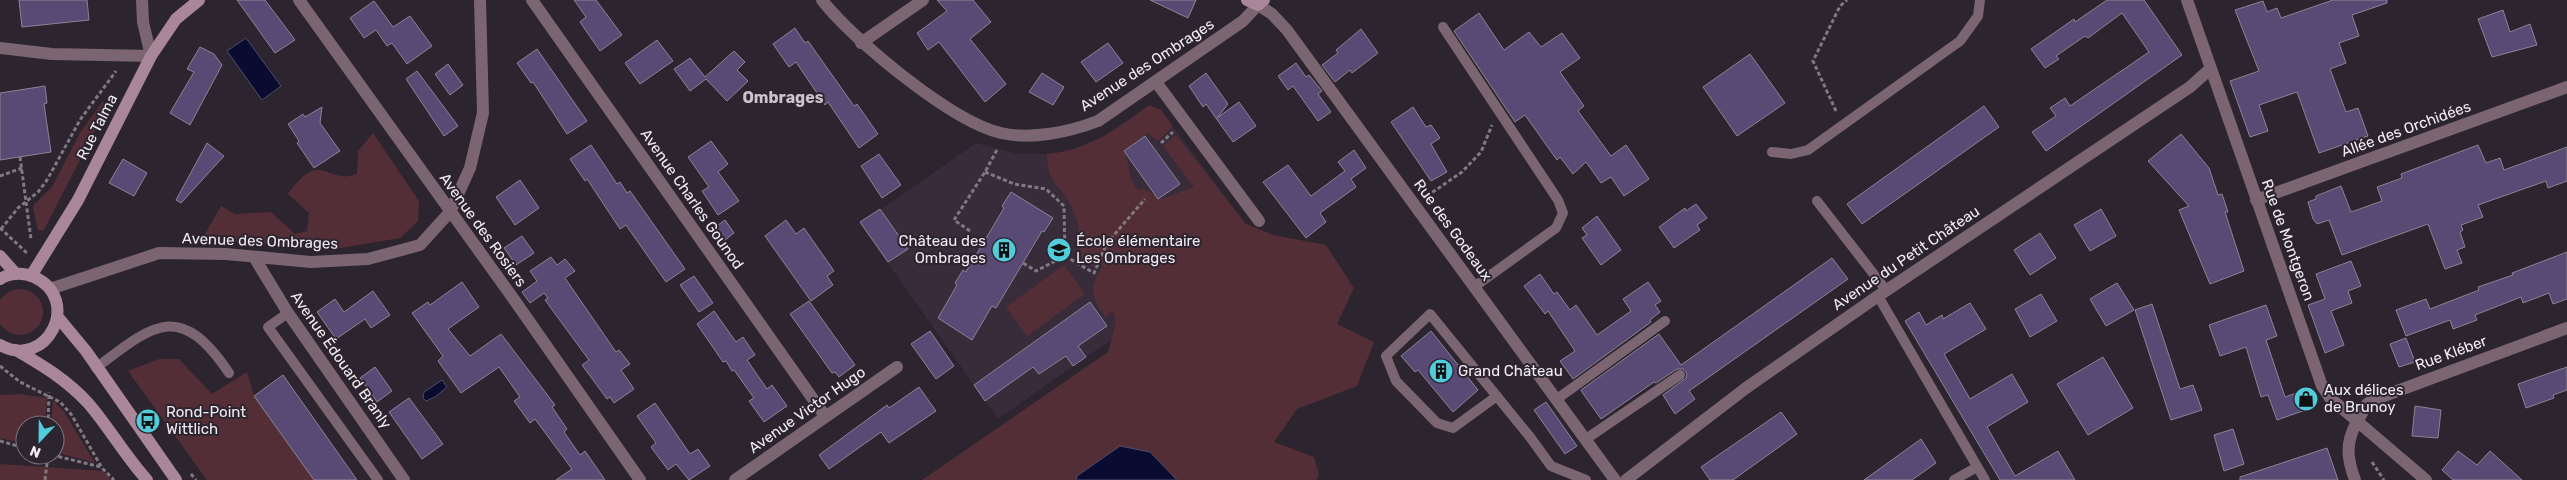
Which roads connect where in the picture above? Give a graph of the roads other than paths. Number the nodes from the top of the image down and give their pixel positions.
1 (142, 0) edge
2 (199, 0) edge
3 (299, 0) edge
4 (480, 0) edge
5 (532, 0) edge
6 (822, 0) edge
7 (923, 0) edge
8 (1980, 0) edge
9 (2187, 0) edge
10 (1256, 2) edge
11 (1443, 27) dead end
12 (861, 42) junction
13 (0, 48) edge
14 (151, 56) junction
15 (2210, 69) junction
16 (1156, 82) junction
17 (2567, 88) edge
18 (1772, 152) dead end
19 (2256, 200) junction
20 (1817, 201) dead end
21 (450, 212) junction
22 (1259, 221) dead end
23 (0, 256) edge
24 (254, 257) junction
25 (16, 274) junction
26 (31, 276) junction
27 (0, 279) edge
28 (1474, 287) junction
29 (50, 289) junction
30 (1882, 293) junction
31 (288, 313) junction
32 (58, 316) junction
33 (1664, 321) dead end
34 (2567, 328) edge
35 (0, 345) edge
36 (16, 350) junction
37 (897, 366) dead end
38 (96, 368) junction
39 (229, 373) dead end
40 (1680, 375) dead end
41 (1497, 396) junction
42 (1557, 399) junction
43 (825, 416) junction
44 (2357, 422) junction
45 (1586, 439) junction
46 (1977, 467) junction
47 (147, 480) edge
48 (176, 480) edge
49 (378, 480) edge
50 (404, 480) edge
51 (640, 480) edge
52 (735, 480) edge
53 (1586, 480) edge
54 (1615, 480) edge
55 (1626, 480) edge
56 (1954, 480) edge
57 (1985, 480) edge
58 (2355, 480) edge
59 (2426, 480) edge

1 - 14 street
2 - 14 main road, Rue Talma
3 - 21 street, Avenue des Rosiers
4 - 21 street, Avenue des Ombrages
5 - 43 street, Avenue Charles Gounod
6 - 12 street, Avenue des Ombrages
7 - 12 street
8 - 18 lane
9 - 15 street, Rue de Montgeron
10 - 16 street, Avenue des Ombrages
10 - 28 street, Rue des Godeaux
11 - 28 lane
12 - 16 street, Avenue des Ombrages
13 - 14 street
14 - 26 main road, Rue Talma
15 - 19 street, Rue de Montgeron
15 - 30 street, Avenue du Petit Château
16 - 22 street
17 - 19 street, Allée des Orchidées
19 - 44 street, Rue de Montgeron
20 - 30 lane
21 - 24 street, Avenue des Ombrages
21 - 51 street, Avenue des Rosiers
23 - 25 main road
24 - 29 street, Avenue des Ombrages
24 - 31 street, Avenue Édouard Branly
25 - 26 main road
25 - 27 main road
26 - 29 main road
28 - 42 street, Rue des Godeaux
29 - 32 main road
30 - 46 lane
30 - 55 street, Avenue du Petit Château
31 - 49 lane
31 - 50 street, Avenue Édouard Branly
32 - 36 main road
32 - 38 main road
33 - 42 lane
34 - 44 street, Rue Kléber
35 - 36 main road
36 - 47 main road
37 - 43 street, Avenue Victor Hugo
38 - 39 lane
38 - 48 main road
40 - 45 lane
41 - 41 lane
41 - 53 lane
42 - 45 street, Rue des Godeaux
43 - 52 street, Avenue Victor Hugo
44 - 58 street
44 - 59 street, Rue de Montgeron
45 - 54 street, Rue des Godeaux
46 - 56 lane
46 - 57 lane

